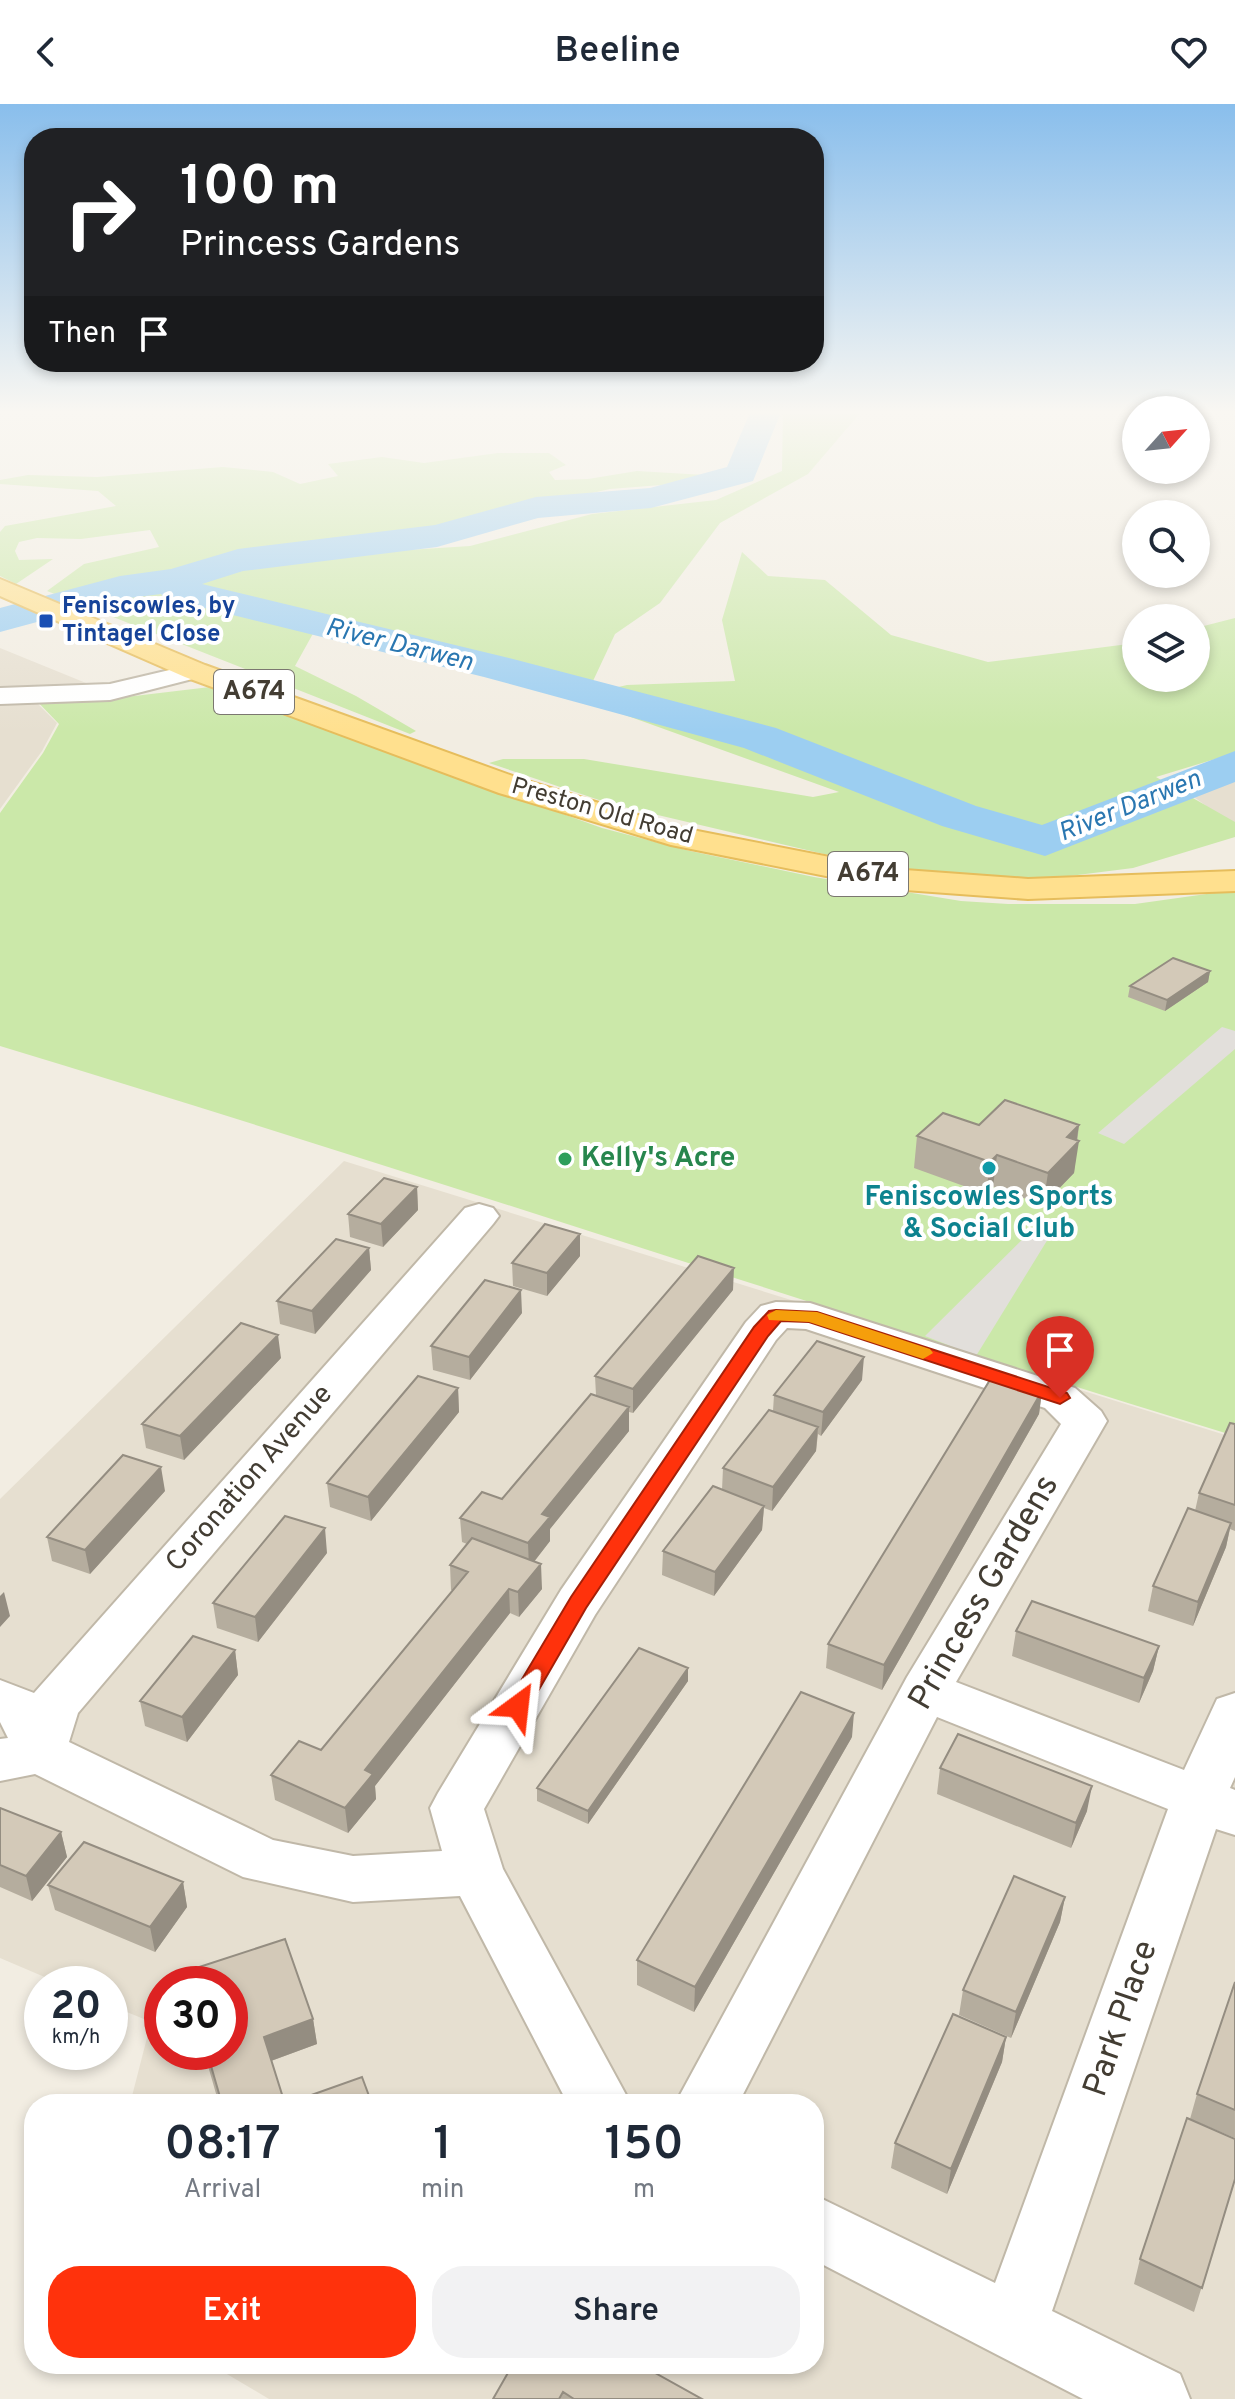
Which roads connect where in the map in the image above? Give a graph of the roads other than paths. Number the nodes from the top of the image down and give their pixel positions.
1 (1, 587) edge
2 (195, 671) junction
3 (0, 696) edge
4 (1235, 881) edge
5 (479, 1216) dead end
6 (925, 1691) junction
7 (0, 1700) edge
8 (1235, 1713) edge
9 (20, 1756) edge
10 (1217, 1806) edge
11 (476, 1872) junction
12 (595, 2094) edge
13 (711, 2094) edge
14 (824, 2231) edge
15 (1013, 2327) junction
16 (1155, 2399) edge

1 - 2 main road, Preston Old Road / A674
2 - 3 street
2 - 4 main road, Preston Old Road / A674
5 - 9 street, Coronation Avenue
6 - 10 street
6 - 11 street, Princess Gardens
6 - 13 street, Princess Gardens
7 - 9 street
8 - 10 street, Park Place
9 - 11 street
10 - 15 street, Park Place
11 - 12 street, Princess Gardens
14 - 15 street
15 - 16 street

